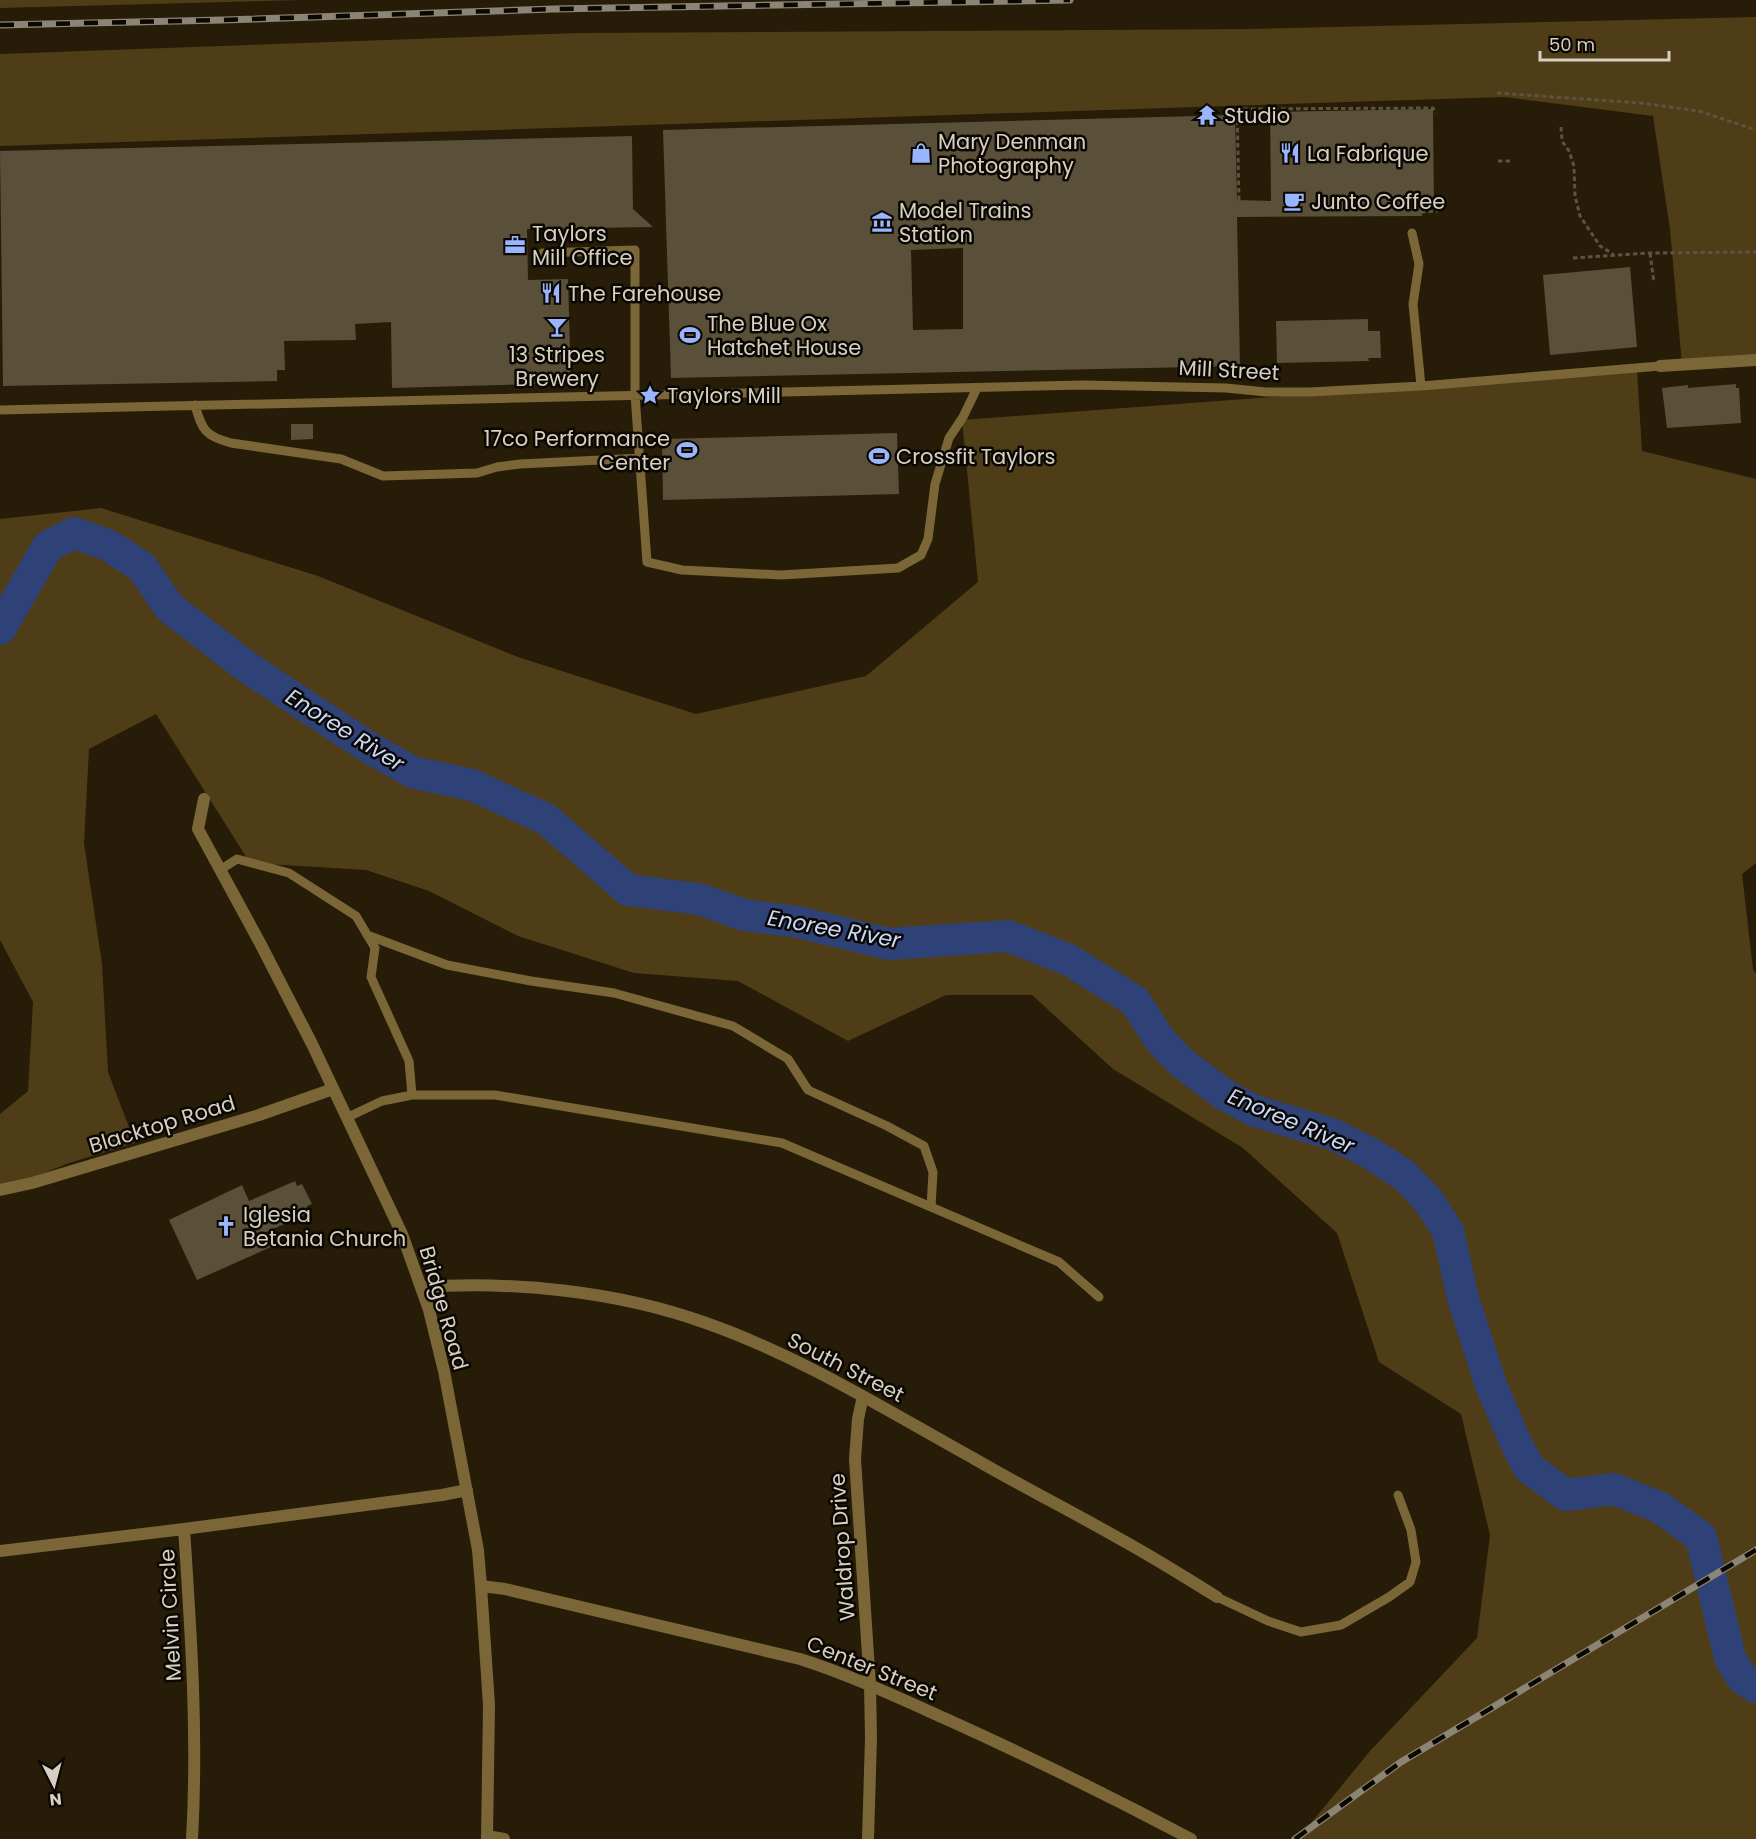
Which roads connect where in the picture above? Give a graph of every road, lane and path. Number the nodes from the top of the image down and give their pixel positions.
1 (1497, 93) dead end
2 (1436, 113) dead end
3 (1561, 127) dead end
4 (1756, 130) edge
5 (1498, 161) dead end
6 (1512, 161) dead end
7 (1239, 200) dead end
8 (1422, 212) dead end
9 (1438, 212) dead end
10 (1412, 233) dead end
11 (1756, 252) edge
12 (542, 253) dead end
13 (1650, 253) junction
14 (1615, 255) junction
15 (1573, 258) dead end
16 (1654, 283) dead end
17 (1756, 360) edge
18 (1660, 366) joint
19 (1421, 386) junction
20 (977, 388) junction
21 (635, 395) junction
22 (195, 405) junction
23 (0, 410) edge
24 (641, 458) junction
25 (204, 799) dead end
26 (220, 870) junction
27 (367, 935) junction
28 (333, 1089) junction
29 (411, 1095) junction
30 (345, 1118) junction
31 (0, 1190) edge
32 (931, 1207) junction
33 (420, 1287) junction
34 (1099, 1297) dead end
35 (864, 1396) junction
36 (467, 1490) junction
37 (1398, 1495) dead end
38 (184, 1529) junction
39 (0, 1551) edge
40 (482, 1586) junction
41 (1217, 1597) joint
42 (870, 1685) junction
43 (487, 1838) edge
44 (192, 1839) edge
45 (504, 1839) edge
46 (868, 1839) edge
47 (1191, 1839) edge

1 - 4 path
2 - 7 path
3 - 14 path
5 - 6 path
8 - 9 path
10 - 19 lane
11 - 13 path
12 - 21 lane
13 - 14 path
13 - 16 path
14 - 15 path
17 - 18 street, Mill Street
18 - 19 lane, Mill Street
19 - 20 lane, Mill Street
20 - 21 lane, Mill Street
20 - 24 lane
21 - 22 lane, Mill Street
21 - 24 lane
22 - 23 lane, Mill Street
22 - 24 lane
25 - 26 street, Bridge Road
26 - 27 lane
26 - 28 street, Bridge Road
27 - 29 lane
27 - 32 lane
28 - 30 street, Bridge Road
28 - 31 street, Blacktop Road
29 - 30 lane
29 - 32 lane
30 - 33 street, Bridge Road
32 - 34 lane
33 - 35 street, South Street
33 - 36 street, Bridge Road
35 - 41 street, South Street
35 - 42 street, Waldrop Drive
36 - 38 street, Melvin Circle
36 - 40 street, Bridge Road
37 - 41 lane
38 - 39 street
38 - 44 street, Melvin Circle
40 - 42 street, Center Street
40 - 43 street, Bridge Road
42 - 46 street, Waldrop Drive
42 - 47 street, Center Street
43 - 45 street

